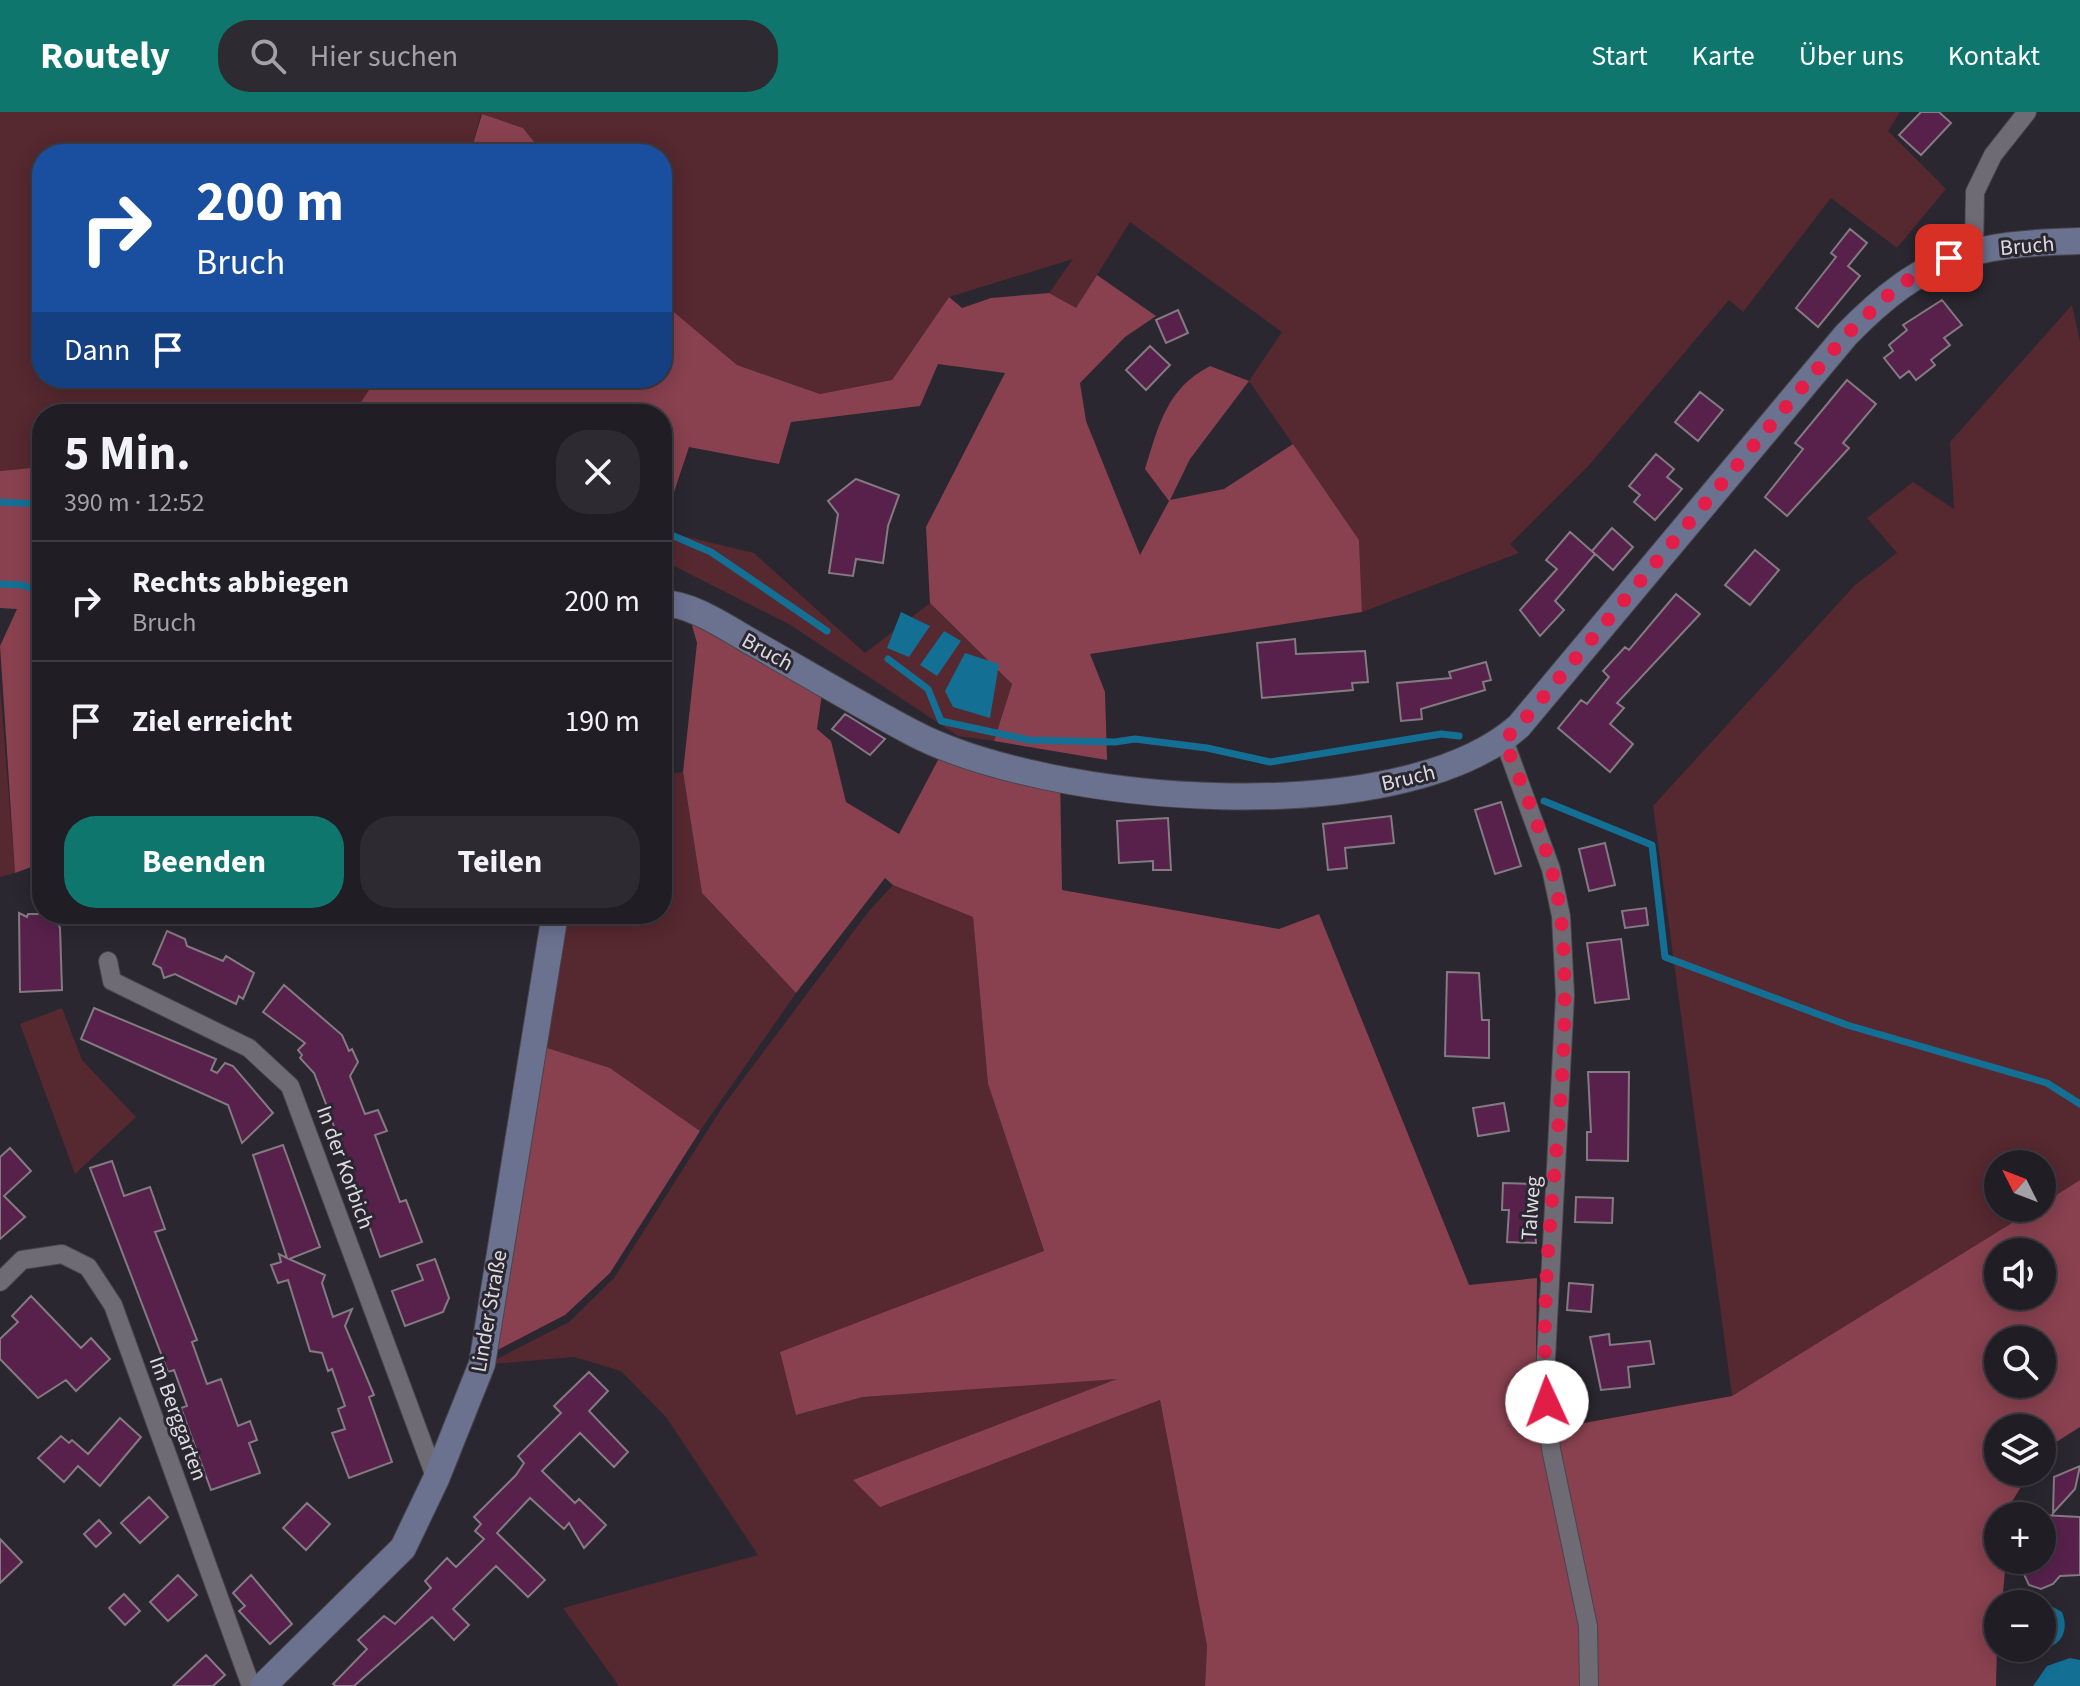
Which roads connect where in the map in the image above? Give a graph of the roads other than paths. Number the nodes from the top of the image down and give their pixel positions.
1 (2027, 112) edge
2 (2080, 241) edge
3 (1974, 251) junction
4 (672, 606) edge
5 (1504, 740) junction
6 (553, 924) edge
7 (108, 961) dead end
8 (0, 1282) edge
9 (436, 1479) junction
10 (251, 1686) edge
11 (263, 1686) edge
12 (1589, 1686) edge

1 - 3 street, Bruch
2 - 3 street, Bruch
3 - 5 street, Bruch
4 - 5 street, Bruch
5 - 12 street, Talweg
6 - 9 street, Linder Straße
7 - 9 street, In der Korbich
8 - 10 street, Im Berggarten
9 - 11 street, Linder Straße

